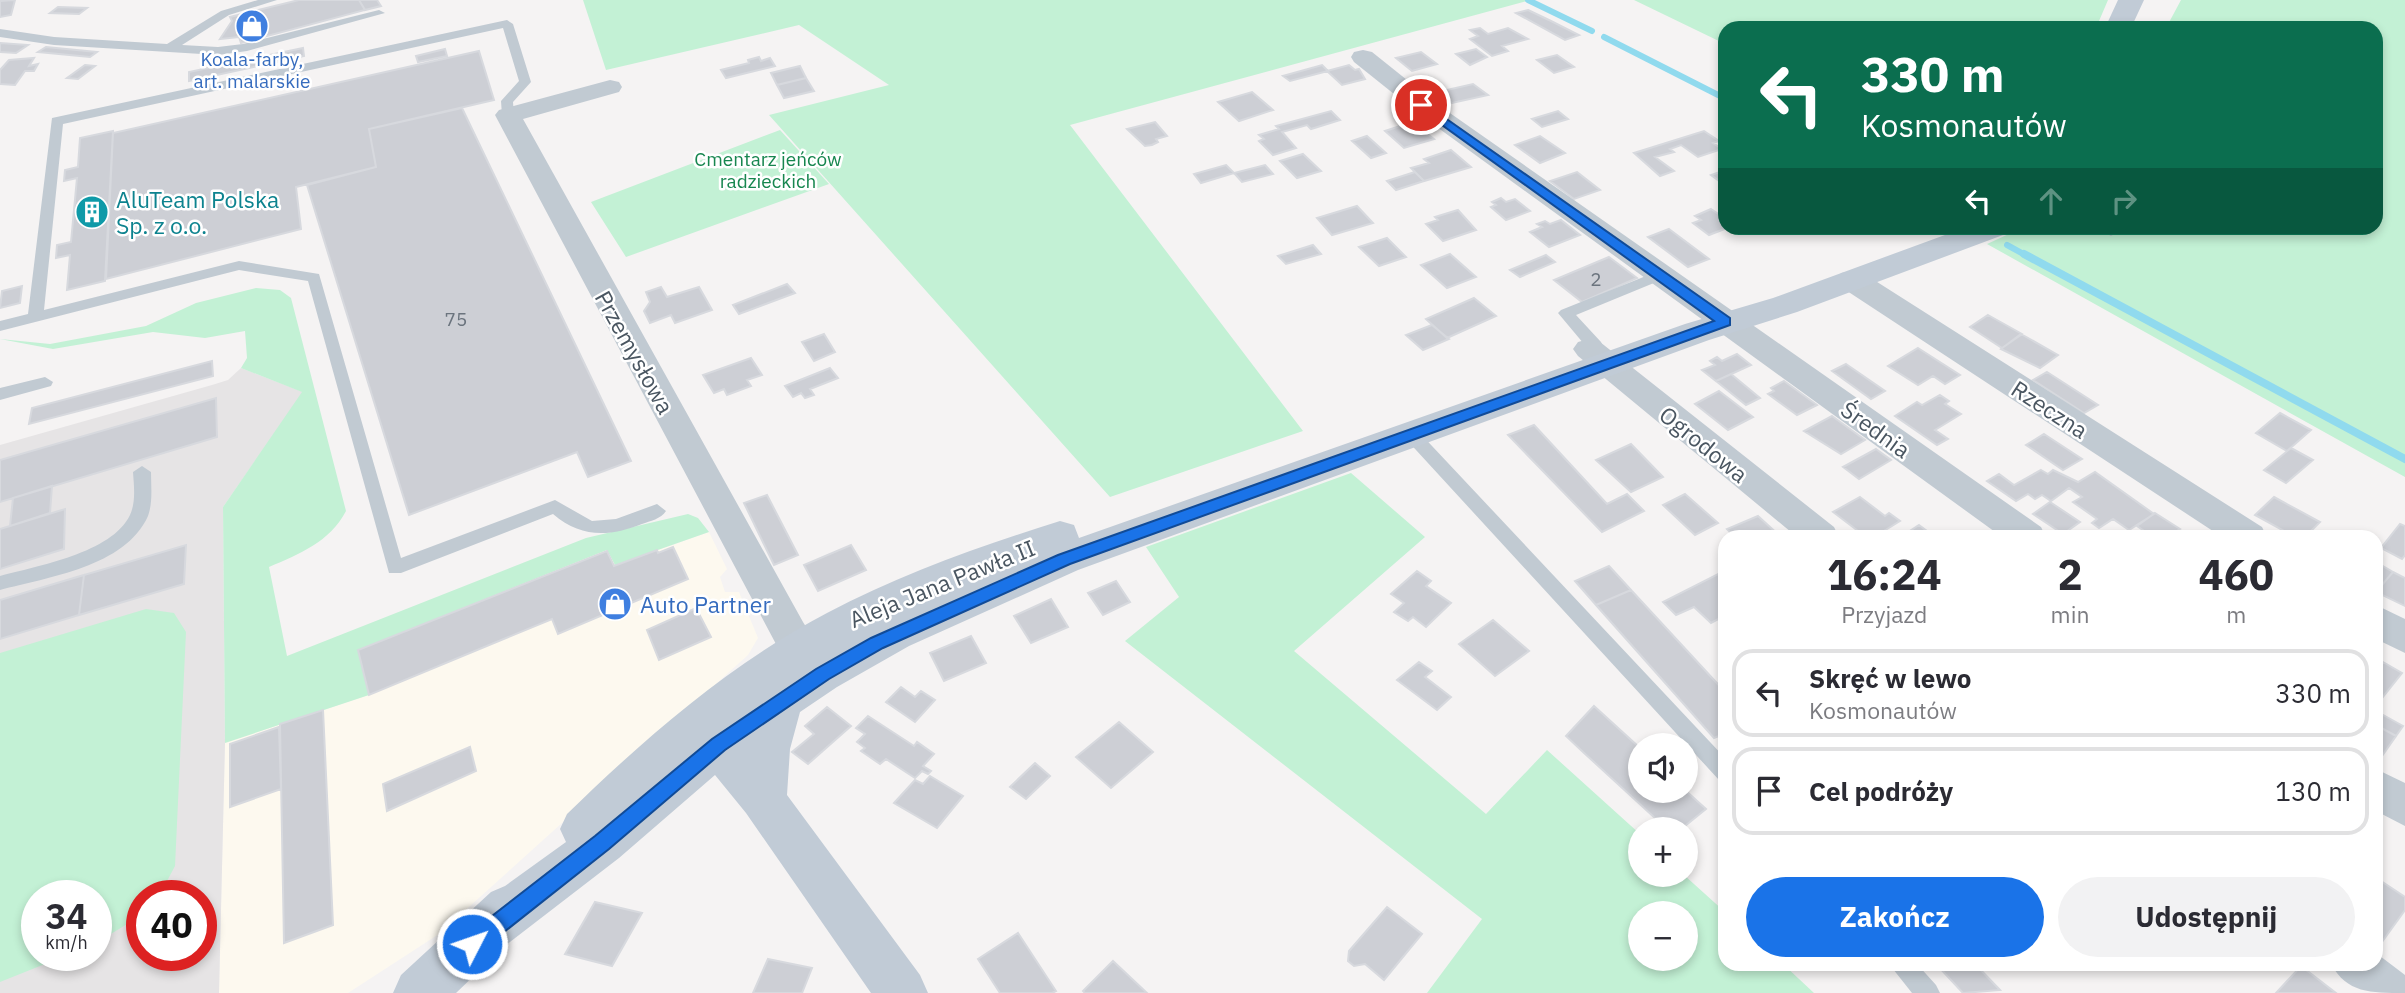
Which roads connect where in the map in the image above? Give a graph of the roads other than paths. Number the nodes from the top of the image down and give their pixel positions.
1 (271, 0) edge
2 (2131, 0) edge
3 (2155, 0) edge
4 (379, 13) dead end
5 (2121, 21) edge
6 (2146, 21) edge
7 (0, 33) edge
8 (168, 49) junction
9 (1363, 57) dead end
10 (610, 87) dead end
11 (508, 115) junction
12 (1923, 235) edge
13 (1809, 271) junction
14 (1661, 275) junction
15 (1852, 280) junction
16 (1712, 313) junction
17 (35, 318) junction
18 (0, 327) edge
19 (1596, 353) junction
20 (45, 382) dead end
21 (0, 394) edge
22 (1412, 434) junction
23 (1332, 451) junction
24 (142, 472) dead end
25 (657, 511) dead end
26 (1812, 530) edge
27 (2018, 530) edge
28 (2238, 530) edge
29 (0, 583) edge
30 (2383, 625) edge
31 (2405, 639) edge
32 (811, 662) junction
33 (784, 700) junction
34 (707, 735) junction
35 (1718, 765) edge
36 (2383, 792) edge
37 (764, 801) junction
38 (2405, 807) edge
39 (1908, 971) edge
40 (2363, 971) edge
41 (419, 993) edge
42 (902, 993) edge
43 (1928, 993) edge
44 (2390, 993) edge

1 - 8 lane
2 - 5 street
3 - 6 street
4 - 8 lane
7 - 8 lane
9 - 14 street, Średnia
10 - 11 street
11 - 17 lane
11 - 32 street, Przemysłowa
12 - 13 street, Aleja Jana Pawła II
12 - 15 street, Aleja Jana Pawła II
13 - 15 street
13 - 16 street, Aleja Jana Pawła II
14 - 16 street, Średnia
14 - 19 lane
15 - 16 street, Aleja Jana Pawła II
15 - 28 street, Rzeczna
16 - 19 street, Aleja Jana Pawła II
16 - 27 street, Średnia
17 - 18 lane
17 - 25 lane
19 - 22 street, Aleja Jana Pawła II
19 - 23 street, Aleja Jana Pawła II
19 - 26 street, Ogrodowa
20 - 21 lane
22 - 23 street, Aleja Jana Pawła II
22 - 35 lane
23 - 32 street, Aleja Jana Pawła II
24 - 29 lane
30 - 31 street
32 - 33 street, Aleja Jana Pawła II
32 - 34 street, Aleja Jana Pawła II
33 - 34 street, Aleja Jana Pawła II
33 - 37 street
34 - 37 street
34 - 41 street, Aleja Jana Pawła II
36 - 38 street
37 - 42 street
39 - 43 lane
40 - 44 street

